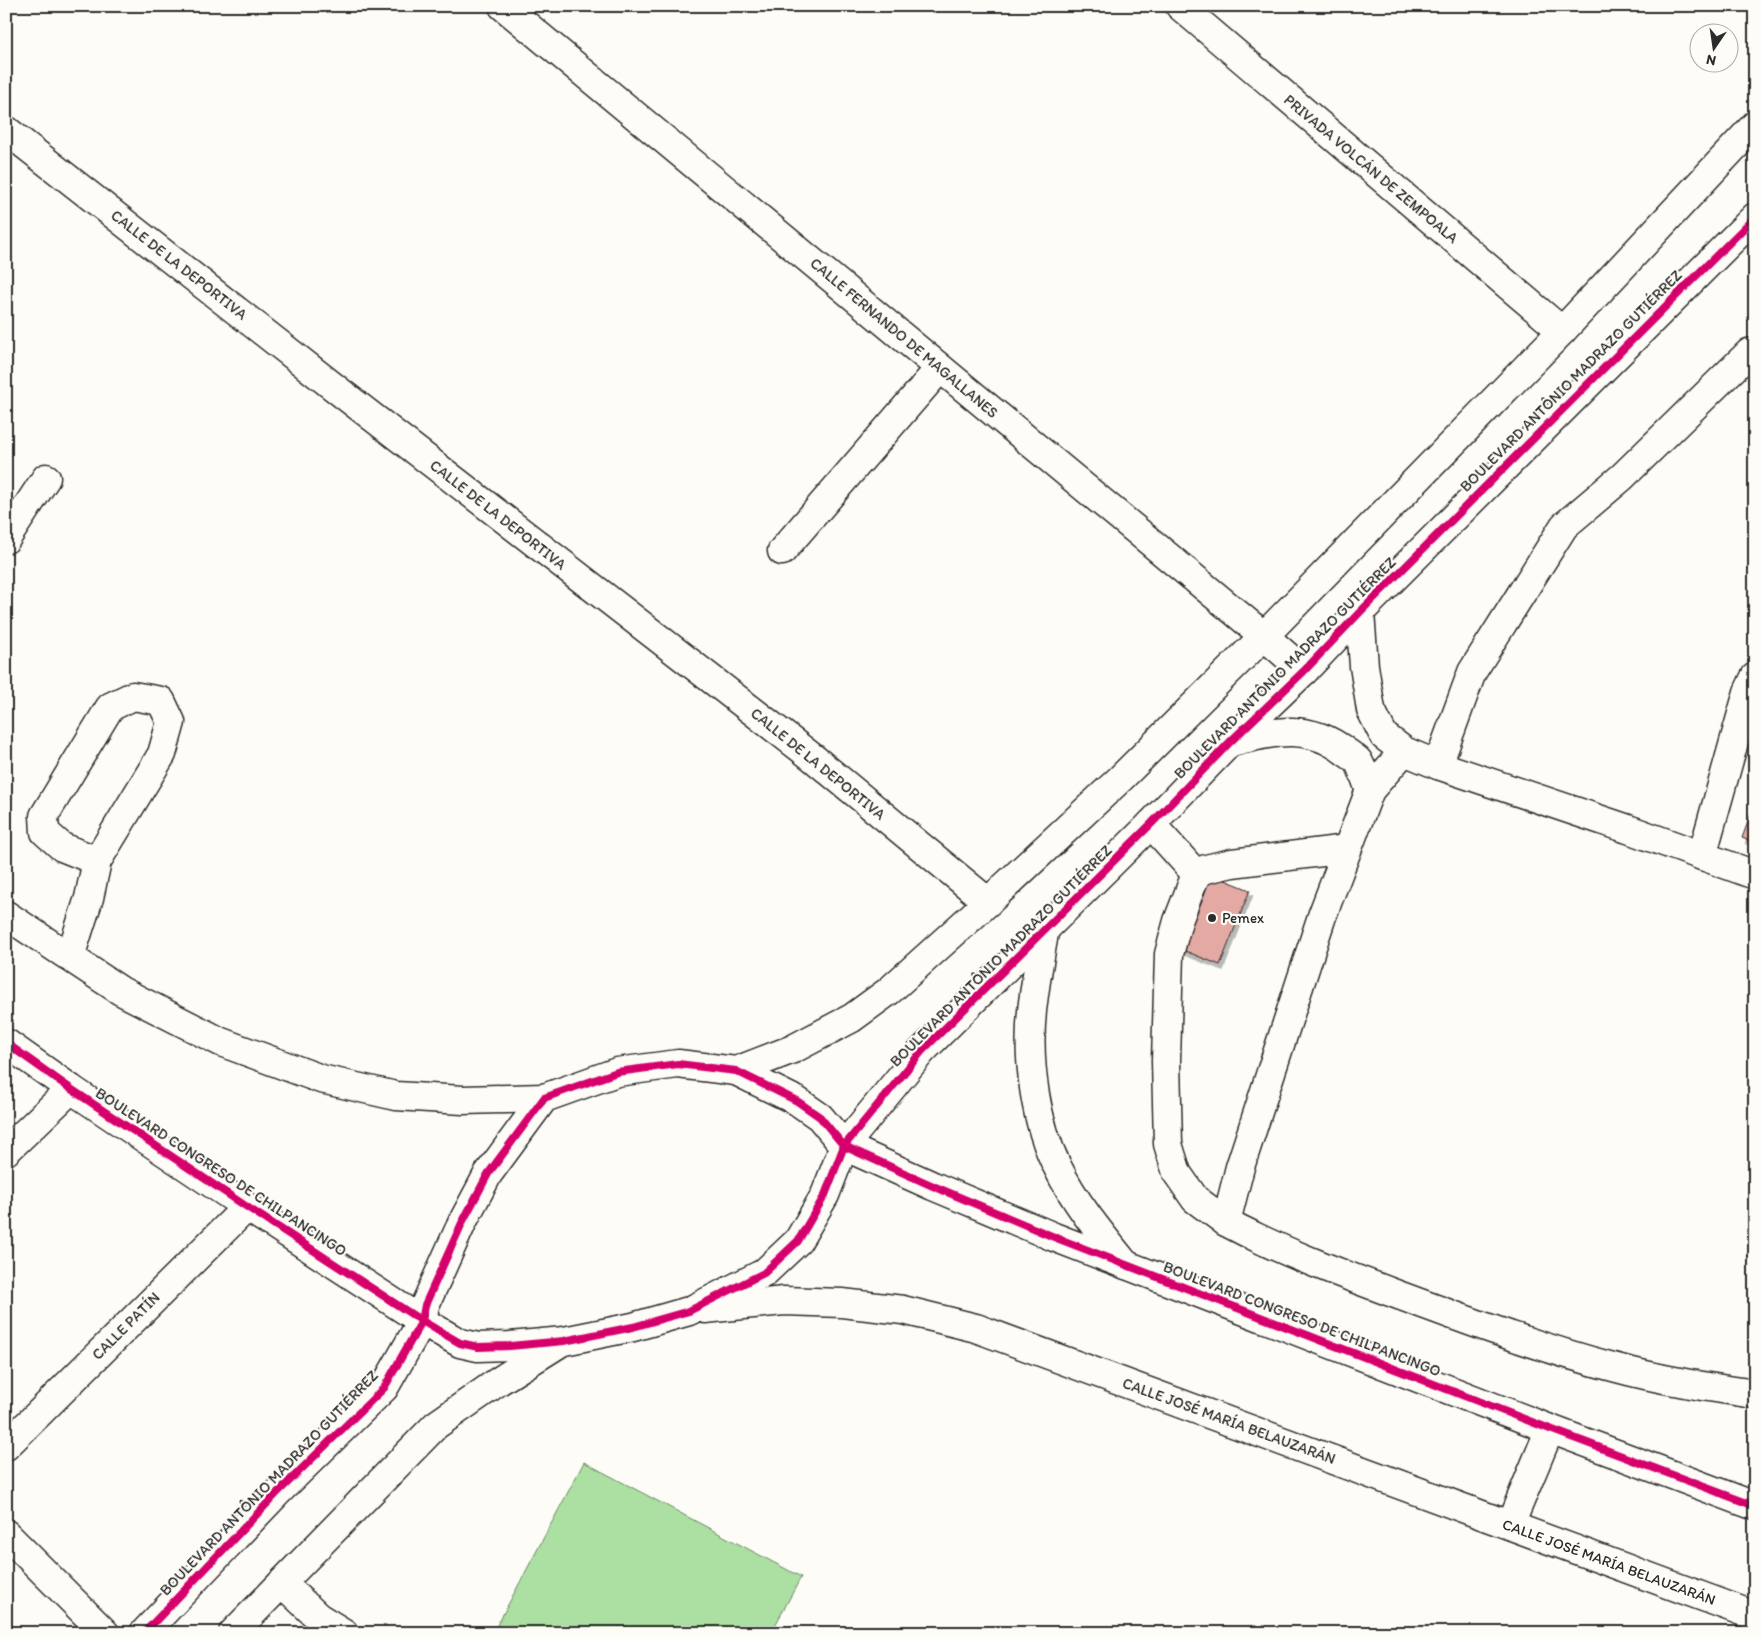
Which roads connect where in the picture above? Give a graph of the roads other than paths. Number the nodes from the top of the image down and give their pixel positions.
1 (503, 6) edge
2 (1180, 6) edge
3 (1755, 125) edge
4 (6, 130) edge
5 (1755, 217) edge
6 (1562, 331) junction
7 (1755, 355) edge
8 (940, 368) junction
9 (46, 478) dead end
10 (6, 539) edge
11 (782, 551) dead end
12 (1360, 612) junction
13 (1264, 636) junction
14 (1304, 671) junction
15 (1755, 677) edge
16 (1230, 742) junction
17 (1404, 751) junction
18 (1438, 765) junction
19 (1370, 790) junction
20 (1151, 824) junction
21 (1347, 849) junction
22 (1702, 856) junction
23 (97, 861) junction
24 (1196, 874) junction
25 (1755, 875) edge
26 (988, 902) junction
27 (6, 915) edge
28 (1045, 928) junction
29 (70, 957) junction
30 (6, 1043) edge
31 (736, 1070) junction
32 (71, 1089) junction
33 (544, 1098) junction
34 (844, 1146) junction
35 (6, 1151) edge
36 (247, 1207) junction
37 (1226, 1222) junction
38 (1127, 1266) junction
39 (689, 1311) junction
40 (422, 1322) junction
41 (564, 1341) junction
42 (1755, 1394) edge
43 (1550, 1429) junction
44 (6, 1446) edge
45 (1755, 1506) edge
46 (1510, 1524) junction
47 (6, 1534) edge
48 (282, 1583) junction
49 (1755, 1616) edge
50 (105, 1633) edge
51 (144, 1633) edge
52 (233, 1633) edge
53 (344, 1633) edge

1 - 8 street, CALLE FERNANDO DE MAGALLANES
2 - 6 street, PRIVADA VOLCÁN DE ZEMPOALA
3 - 6 street
4 - 26 street, CALLE DE LA DEPORTIVA
5 - 12 street, BOULEVARD ANTÔNIO MADRAZO GUTIÉRREZ
6 - 13 street
7 - 18 street
8 - 11 street
8 - 13 street, CALLE FERNANDO DE MAGALLANES
9 - 10 street
12 - 14 street, BOULEVARD ANTÔNIO MADRAZO GUTIÉRREZ
12 - 17 street
13 - 14 street, CALLE FERNANDO DE MAGALLANES
13 - 26 street
14 - 16 street, BOULEVARD ANTÔNIO MADRAZO GUTIÉRREZ
15 - 22 street
16 - 19 street
16 - 20 street, BOULEVARD ANTÔNIO MADRAZO GUTIÉRREZ
17 - 18 street
17 - 19 street
18 - 22 street
19 - 21 street
20 - 24 street
20 - 28 street, BOULEVARD ANTÔNIO MADRAZO GUTIÉRREZ
21 - 24 street
21 - 37 street
22 - 25 street
23 - 23 street
23 - 29 street
24 - 37 street
26 - 31 street
27 - 29 street
28 - 34 street, BOULEVARD ANTÔNIO MADRAZO GUTIÉRREZ
28 - 38 street
29 - 33 street
30 - 32 street, BOULEVARD CONGRESO DE CHILPANCINGO
31 - 33 street
31 - 34 street
32 - 35 street
32 - 36 street, BOULEVARD CONGRESO DE CHILPANCINGO
33 - 40 street, BOULEVARD ANTÔNIO MADRAZO GUTIÉRREZ
34 - 38 street, BOULEVARD CONGRESO DE CHILPANCINGO
34 - 39 street, BOULEVARD ANTÔNIO MADRAZO GUTIÉRREZ
36 - 40 street, BOULEVARD CONGRESO DE CHILPANCINGO
36 - 44 street, CALLE PATÍN
37 - 42 street
38 - 43 street, BOULEVARD CONGRESO DE CHILPANCINGO
39 - 41 street, BOULEVARD CONGRESO DE CHILPANCINGO
39 - 46 street, CALLE JOSÉ MARÍA BELAUZARÁN
40 - 41 street, BOULEVARD CONGRESO DE CHILPANCINGO
40 - 51 street, BOULEVARD ANTÔNIO MADRAZO GUTIÉRREZ
41 - 48 street
43 - 45 street, BOULEVARD CONGRESO DE CHILPANCINGO
43 - 46 street
46 - 49 street, CALLE JOSÉ MARÍA BELAUZARÁN
47 - 50 street
48 - 52 street
48 - 53 street

